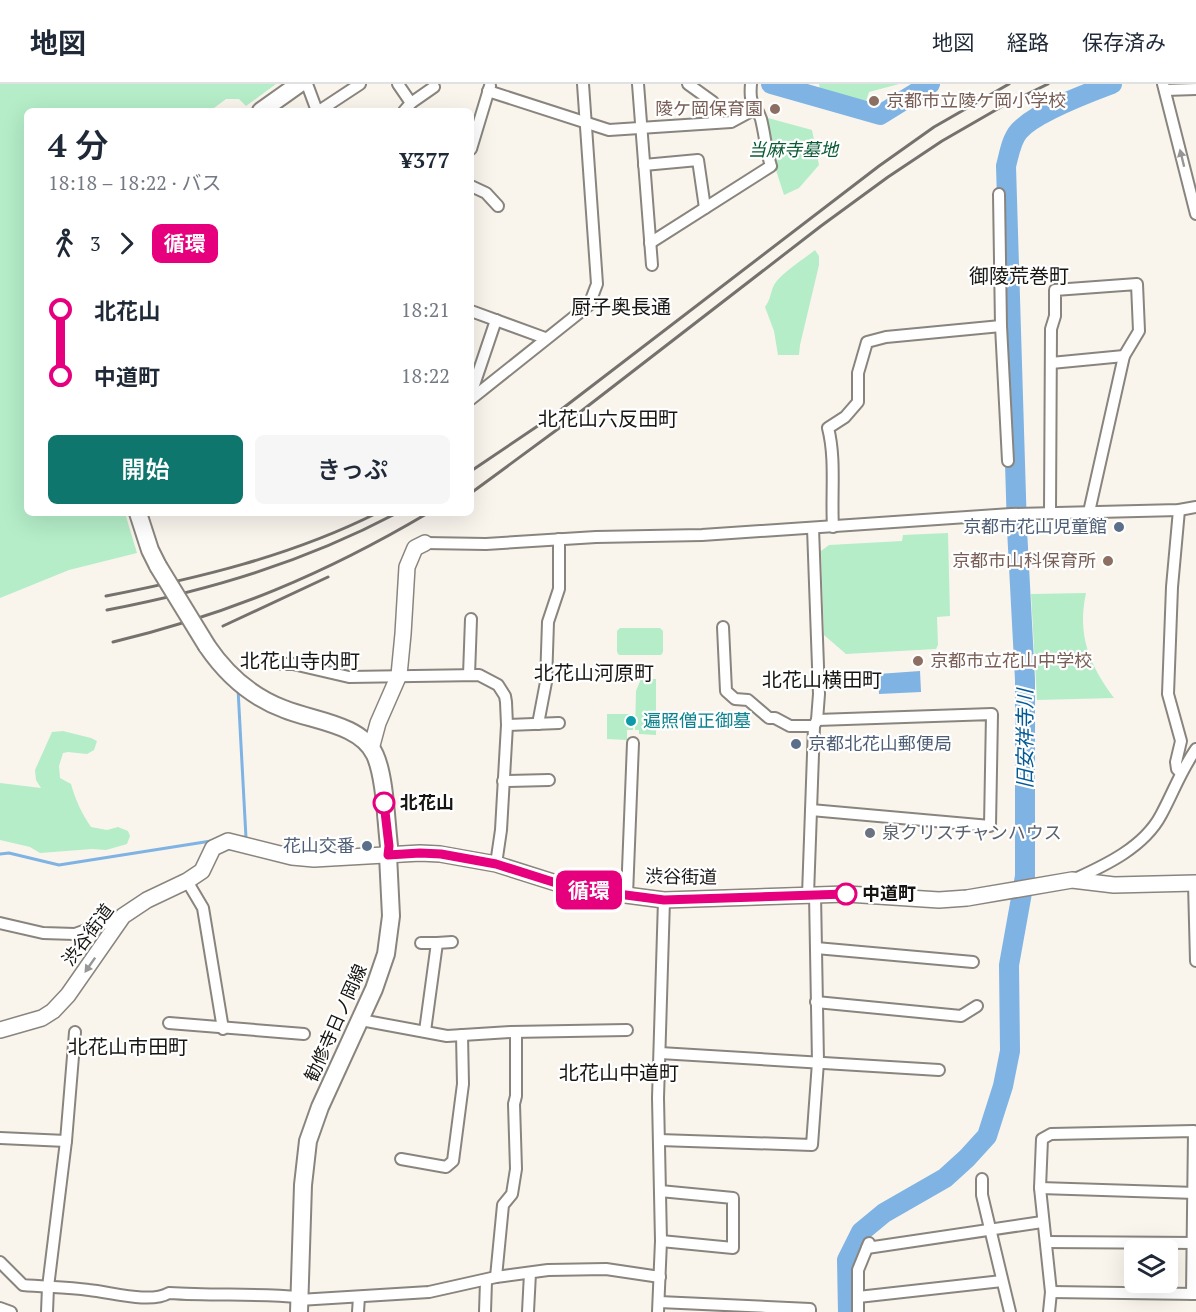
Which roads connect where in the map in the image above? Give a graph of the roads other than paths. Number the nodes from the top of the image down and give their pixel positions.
1 (298, 84) edge
2 (307, 84) edge
3 (360, 84) edge
4 (398, 84) edge
5 (584, 84) edge
6 (638, 84) edge
7 (688, 84) edge
8 (751, 84) edge
9 (434, 87) dead end
10 (1164, 87) edge
11 (489, 88) edge
12 (1196, 89) edge
13 (407, 107) edge
14 (265, 108) edge
15 (317, 108) edge
16 (323, 108) edge
17 (755, 109) junction
18 (586, 123) junction
19 (714, 123) junction
20 (641, 128) junction
21 (474, 139) edge
22 (644, 165) junction
23 (474, 187) edge
24 (999, 194) dead end
25 (498, 206) dead end
26 (705, 208) junction
27 (1196, 214) edge
28 (650, 243) junction
29 (652, 265) dead end
30 (474, 312) edge
31 (496, 320) junction
32 (1001, 326) junction
33 (545, 338) junction
34 (1124, 356) junction
35 (1052, 363) junction
36 (474, 385) edge
37 (474, 397) edge
38 (1008, 461) dead end
39 (1196, 507) edge
40 (1179, 510) junction
41 (1050, 512) junction
42 (1089, 512) junction
43 (139, 516) edge
44 (833, 527) junction
45 (813, 528) junction
46 (559, 539) junction
47 (425, 543) joint
48 (471, 619) dead end
49 (723, 627) dead end
50 (274, 664) dead end
51 (399, 675) junction
52 (470, 675) junction
53 (559, 723) dead end
54 (816, 723) junction
55 (538, 724) junction
56 (507, 725) junction
57 (633, 743) dead end
58 (371, 748) junction
59 (1196, 749) edge
60 (1180, 772) junction
61 (549, 780) dead end
62 (503, 781) junction
63 (811, 810) junction
64 (388, 855) junction
65 (496, 864) junction
66 (1072, 880) junction
67 (187, 881) junction
68 (1195, 883) edge
69 (811, 895) junction
70 (627, 896) junction
71 (664, 900) junction
72 (123, 916) junction
73 (0, 923) edge
74 (452, 942) dead end
75 (421, 943) dead end
76 (437, 943) junction
77 (816, 948) junction
78 (1196, 961) edge
79 (973, 962) dead end
80 (816, 1002) junction
81 (977, 1006) dead end
82 (361, 1020) junction
83 (169, 1023) dead end
84 (223, 1029) junction
85 (0, 1030) edge
86 (627, 1030) dead end
87 (425, 1031) junction
88 (75, 1032) dead end
89 (516, 1032) junction
90 (304, 1034) dead end
91 (462, 1035) junction
92 (660, 1053) junction
93 (818, 1062) junction
94 (939, 1070) dead end
95 (0, 1138) edge
96 (659, 1140) junction
97 (66, 1141) junction
98 (1196, 1152) edge
99 (401, 1159) dead end
100 (982, 1179) dead end
101 (1040, 1188) junction
102 (660, 1191) junction
103 (1194, 1192) edge
104 (1042, 1222) junction
105 (991, 1230) junction
106 (661, 1241) junction
107 (1046, 1242) junction
108 (1195, 1243) edge
109 (0, 1262) edge
110 (530, 1273) junction
111 (660, 1277) junction
112 (491, 1279) junction
113 (1002, 1281) junction
114 (48, 1287) junction
115 (1051, 1292) junction
116 (1194, 1294) edge
117 (359, 1297) junction
118 (858, 1297) junction
119 (299, 1303) edge
120 (658, 1307) edge
121 (0, 1308) edge
122 (10, 1312) edge
123 (47, 1312) edge
124 (358, 1312) edge
125 (485, 1312) edge
126 (528, 1312) edge
127 (810, 1312) edge
128 (858, 1312) edge
129 (1010, 1312) edge
130 (1049, 1312) edge

1 - 14 main road
2 - 15 street
3 - 16 street
4 - 13 street
5 - 18 street
6 - 20 street
7 - 19 street
8 - 17 street
9 - 13 street
10 - 12 street
27 -> 10 street
11 - 18 street
11 - 21 street
17 - 19 street
17 - 26 street
18 - 20 street
18 - 33 street
19 - 20 street
20 - 22 street
22 - 26 street
22 - 28 street
23 - 25 street
24 - 32 street
26 - 28 street
28 - 29 street
30 - 31 street
31 - 33 street
31 - 36 street
32 - 38 street
32 - 44 street
33 - 37 street
34 - 35 street
34 - 35 street
34 - 42 street
35 - 41 street
39 - 40 street
40 - 42 street
40 - 60 street
41 - 42 street
41 - 44 street
43 - 58 main road, bridge
44 - 45 street
45 - 46 street
45 - 54 street
46 - 47 street
46 - 55 street
47 - 51 main road
48 - 52 street
49 - 54 street
50 - 51 street
51 - 52 street
51 - 58 main road
52 - 56 street
53 - 55 street
54 - 63 street
54 - 63 street
55 - 56 street
56 - 62 street
57 - 70 street
58 - 64 main road, 勧修寺日ノ岡線
59 - 60 street
60 - 66 street
61 - 62 street
62 - 65 street
63 - 69 street
64 - 65 main road, 渋谷街道
64 - 67 main road, 渋谷街道
64 - 82 main road, 勧修寺日ノ岡線
65 - 70 main road, 渋谷街道
66 - 68 main road, 渋谷街道
66 - 69 main road, 渋谷街道
67 - 72 main road, 渋谷街道
67 - 84 street
68 - 78 street
69 - 71 main road, 渋谷街道
69 - 77 street
70 - 71 main road, 渋谷街道
71 - 92 street
72 - 73 street
72 -> 85 main road, 渋谷街道
74 - 76 street
75 - 76 street
76 - 87 street
77 - 79 street
77 - 80 street
80 - 81 street
80 - 93 street
82 - 87 street
82 - 119 main road, 勧修寺日ノ岡線
83 - 84 street
84 - 90 street
86 - 89 street
87 - 91 street
88 - 97 street
89 - 91 street
89 - 112 street
91 - 99 street
92 - 93 street
92 - 96 street
93 - 94 street
93 - 96 street
95 - 97 street
96 - 102 street
97 - 114 street
98 - 101 street
98 - 103 street
100 - 105 street
101 - 103 street
101 - 104 street
102 - 106 street
102 - 106 street
103 - 108 street
104 - 105 street
104 - 107 street
105 - 113 street
105 - 118 street
106 - 111 street
107 - 108 street
107 - 115 street
108 - 116 street
109 - 114 street
110 - 111 street
110 - 112 street
110 - 126 street
111 - 120 street
112 - 117 street
112 - 125 street
113 - 118 street
113 - 129 street
114 - 119 street
114 - 123 street
115 - 116 street
115 - 130 street
117 - 119 street
117 - 124 street
118 - 128 street
120 - 127 street
121 - 122 street

